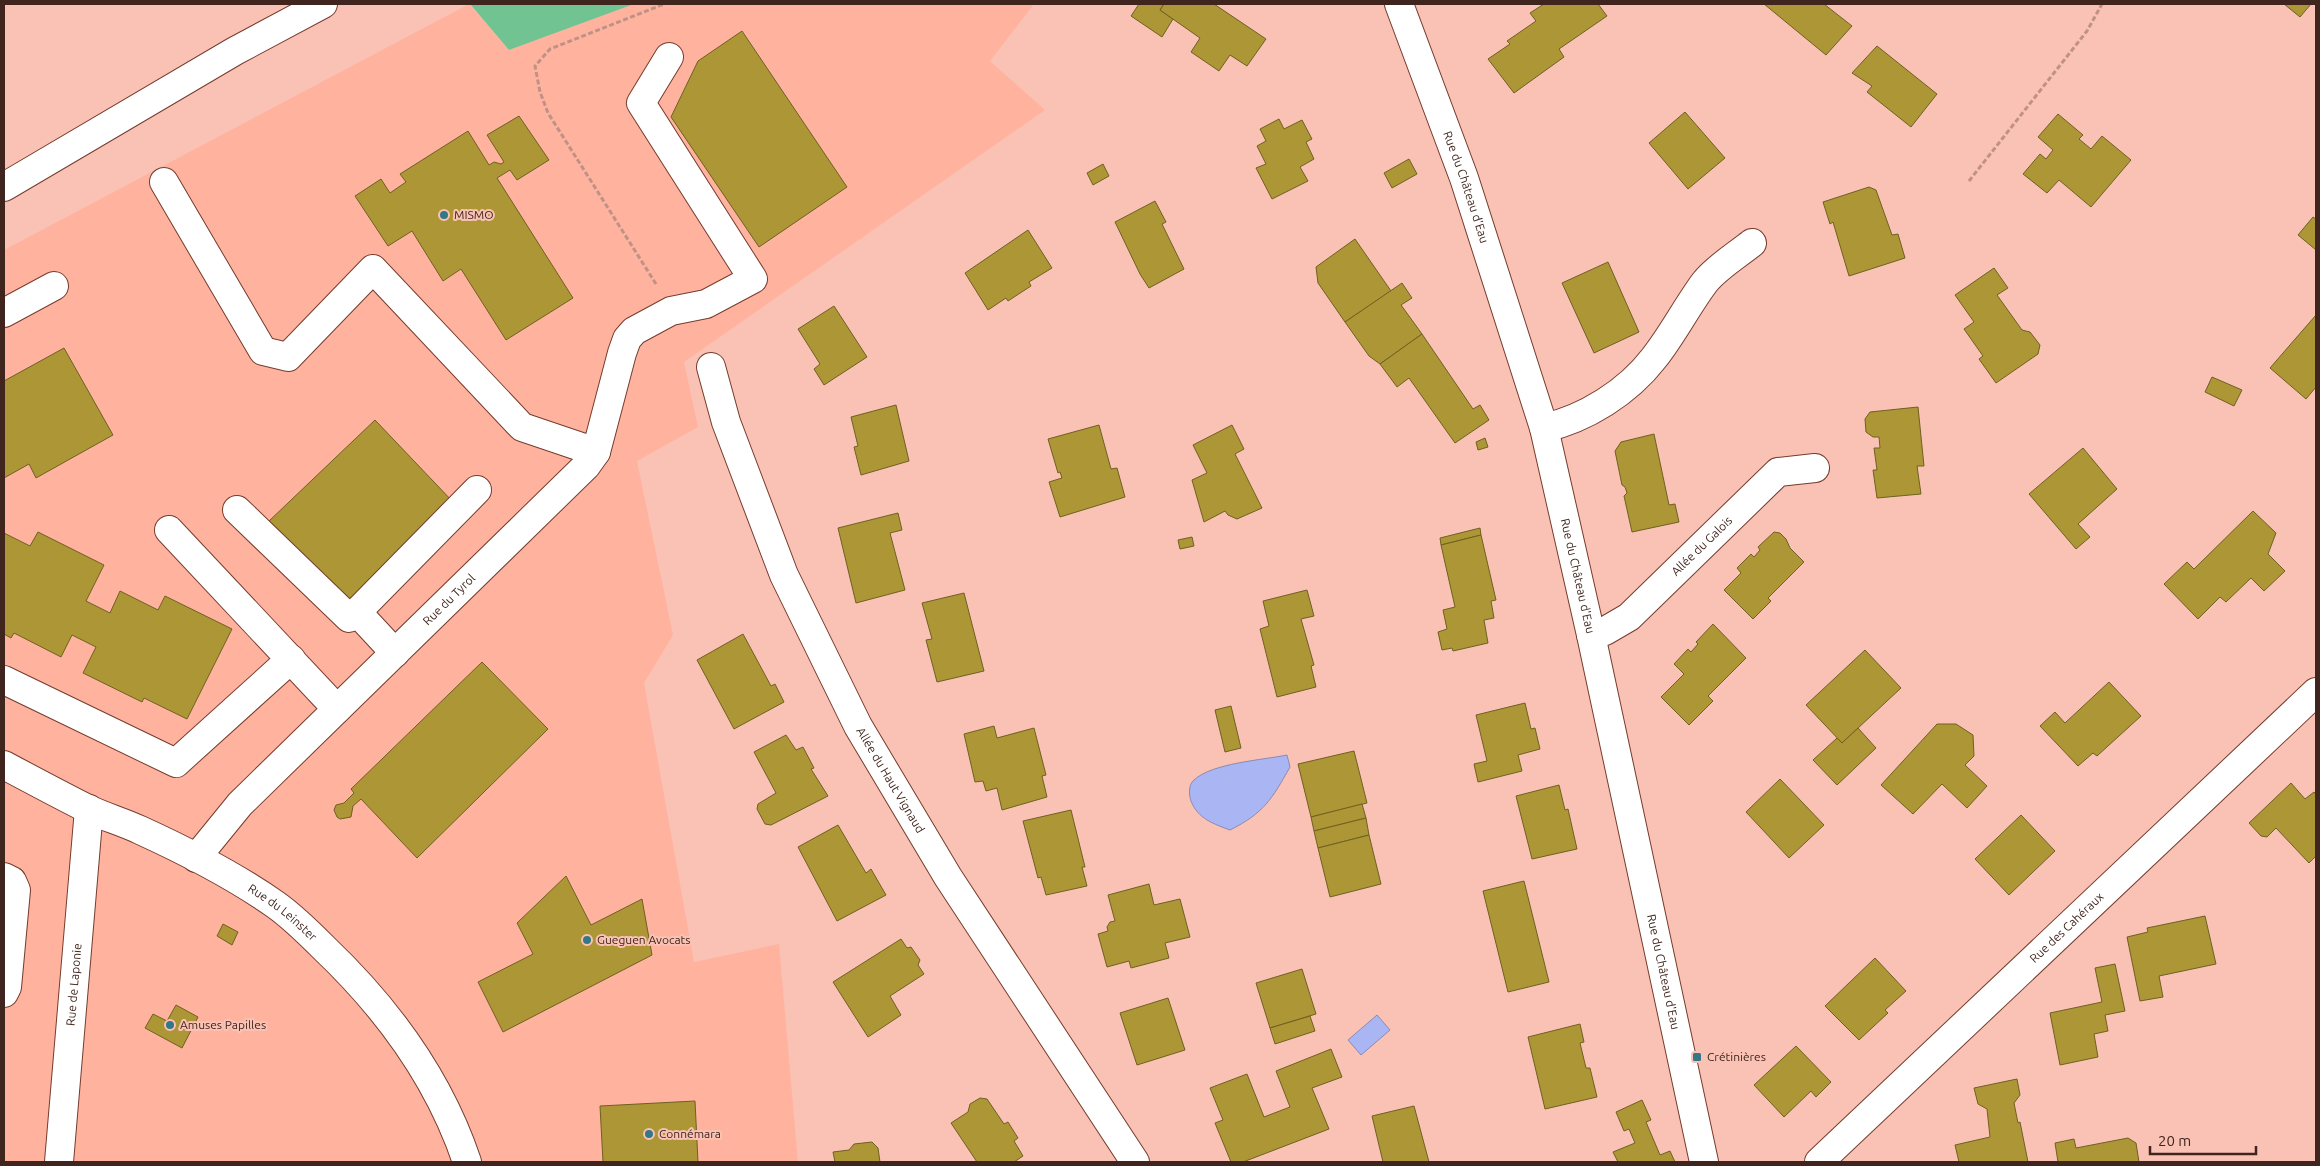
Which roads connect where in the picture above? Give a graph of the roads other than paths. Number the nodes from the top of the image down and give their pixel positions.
1 (323, 4) edge
2 (1399, 4) edge
3 (669, 56) dead end
4 (164, 182) dead end
5 (4, 187) edge
6 (1752, 243) dead end
7 (54, 286) dead end
8 (4, 313) edge
9 (711, 367) dead end
10 (1544, 428) junction
11 (596, 452) junction
12 (1815, 468) dead end
13 (477, 490) dead end
14 (238, 510) dead end
15 (169, 530) dead end
16 (357, 612) junction
17 (1591, 635) junction
18 (395, 653) junction
19 (291, 659) junction
20 (4, 680) edge
21 (2312, 706) edge
22 (338, 709) junction
23 (4, 766) edge
24 (89, 809) junction
25 (196, 858) junction
26 (4, 877) edge
27 (4, 993) edge
28 (59, 1162) edge
29 (467, 1162) edge
30 (1135, 1162) edge
31 (1704, 1162) edge
32 (1818, 1162) edge

1 - 5 main road
2 - 10 main road, Rue du Château d'Eau
3 - 11 main road, Rue du Tyrol
4 - 11 main road
6 - 10 main road
7 - 8 main road
9 - 30 main road, Allée du Haut Vignaud
10 - 17 main road, Rue du Château d'Eau
11 - 18 main road, Rue du Tyrol
12 - 17 main road, Allée du Galois
13 - 16 main road
14 - 16 main road
15 - 19 main road
16 - 18 main road
17 - 31 main road, Rue du Château d'Eau
18 - 22 main road, Rue du Tyrol
19 - 20 main road
19 - 22 main road
21 - 32 main road, Rue des Cahéraux
22 - 25 main road, Rue du Tyrol
23 - 24 main road, Rue du Leinster
24 - 25 main road, Rue du Leinster
24 - 28 main road, Rue de Laponie
25 - 29 main road, Rue du Leinster
26 - 27 main road

